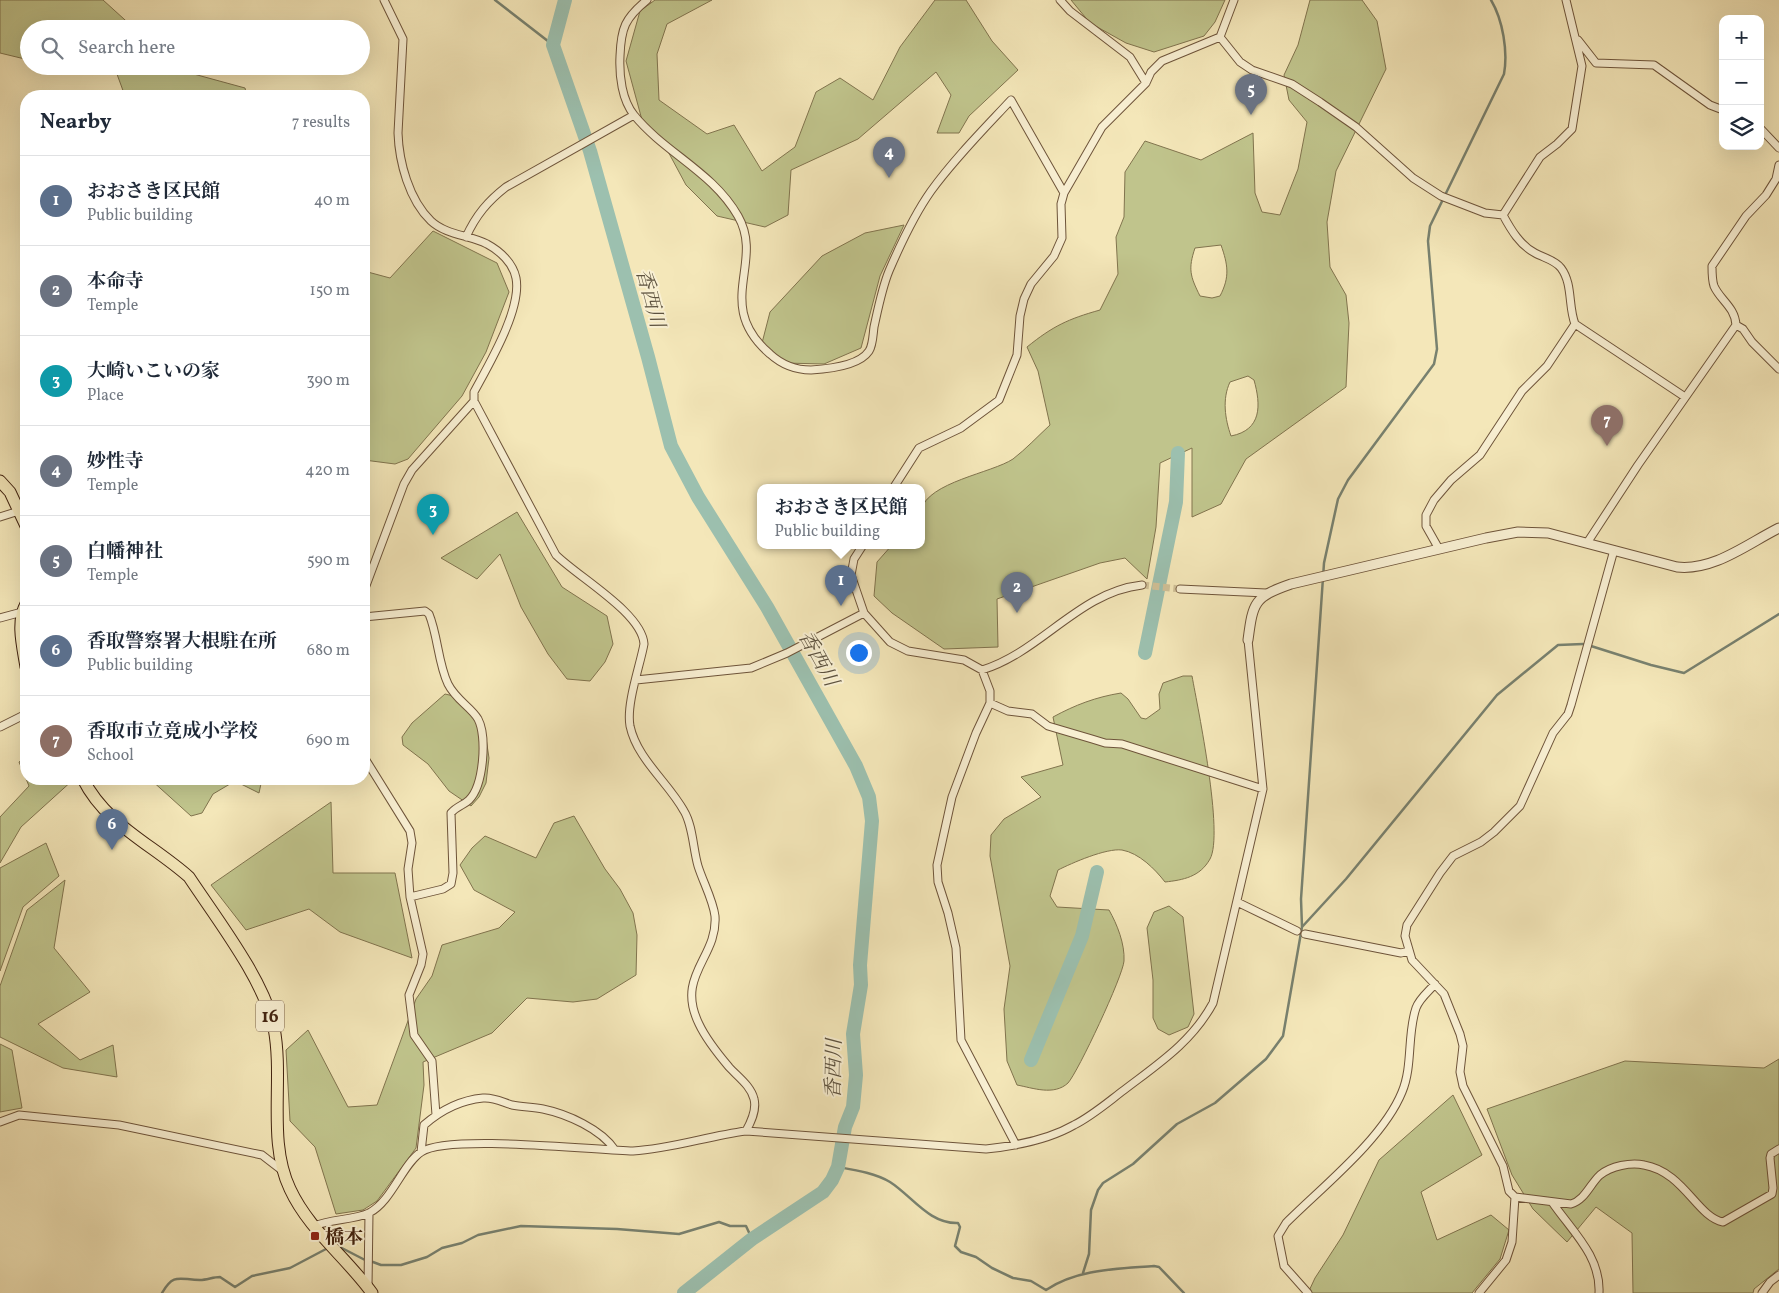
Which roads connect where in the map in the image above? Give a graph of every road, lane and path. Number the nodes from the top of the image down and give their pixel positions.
1 (384, 0) edge
2 (647, 0) edge
3 (1060, 0) edge
4 (1234, 0) edge
5 (1566, 0) edge
6 (1575, 35) junction
7 (1220, 38) junction
8 (1146, 83) junction
9 (1719, 108) edge
10 (634, 115) junction
11 (1764, 132) edge
12 (1779, 148) edge
13 (1779, 166) edge
14 (1064, 193) junction
15 (1504, 215) junction
16 (466, 237) junction
17 (1576, 324) junction
18 (1736, 325) junction
19 (1779, 369) edge
20 (1685, 397) junction
21 (474, 401) junction
22 (0, 481) edge
23 (896, 484) edge
24 (19, 511) joint
25 (0, 518) edge
26 (1776, 531) edge
27 (1587, 543) junction
28 (860, 549) edge
29 (1440, 549) junction
30 (1614, 550) junction
31 (370, 575) edge
32 (1142, 585) tunnel mouth
33 (1180, 589) tunnel mouth
34 (1266, 593) junction
35 (20, 610) edge
36 (864, 613) junction
37 (370, 616) edge
38 (0, 618) edge
39 (1248, 640) joint
40 (982, 670) junction
41 (636, 680) junction
42 (990, 703) junction
43 (20, 717) edge
44 (0, 727) edge
45 (370, 767) edge
46 (87, 785) edge
47 (1263, 789) junction
48 (410, 897) junction
49 (1237, 902) junction
50 (1297, 931) dead end
51 (1305, 934) dead end
52 (1409, 951) junction
53 (1435, 984) junction
54 (436, 1115) junction
55 (0, 1122) edge
56 (746, 1131) junction
57 (1016, 1145) junction
58 (1779, 1149) edge
59 (614, 1150) junction
60 (422, 1152) junction
61 (285, 1172) junction
62 (1514, 1197) junction
63 (1552, 1202) junction
64 (369, 1213) junction
65 (314, 1226) junction
66 (1779, 1275) edge
67 (370, 1290) edge
68 (1308, 1293) edge
69 (1479, 1293) edge
70 (1599, 1293) edge
71 (1762, 1293) edge

1 - 16 street
2 - 10 street
3 - 8 street
4 - 7 street
5 - 6 street
6 - 9 street
6 - 15 street
7 - 8 street
7 - 15 street
8 - 14 street
10 - 14 street
10 - 16 street
11 - 12 street
13 - 18 street
14 - 23 street
15 - 17 street
16 - 21 street
17 - 20 street
17 - 29 street
18 - 19 street
18 - 20 street
20 - 27 street
21 - 31 street
21 - 41 street
22 - 24 main road
24 - 25 street
26 - 30 street
27 - 29 street
27 - 30 street
28 - 36 street
29 - 34 street
30 - 52 street
32 - 40 street
33 - 34 street
34 - 39 street
35 - 38 street
36 - 40 street
36 - 41 street
37 - 48 street
39 - 47 street
40 - 42 street
41 - 56 street
42 - 47 street
42 - 57 street
43 - 44 street
45 - 48 street
46 - 61 main road, 16
47 - 49 street
48 - 54 street
49 - 50 street
49 - 57 street
51 - 52 street
52 - 53 street
53 - 62 street
53 - 68 street
54 - 59 street
54 - 60 street
55 - 61 street
56 - 57 street
56 - 59 street
58 - 63 street
59 - 60 street
60 - 64 street
61 - 65 main road, 16
62 - 63 street
62 - 69 street
63 - 70 street
64 - 65 street
64 - 67 street
65 - 67 main road, 16
66 - 71 street

